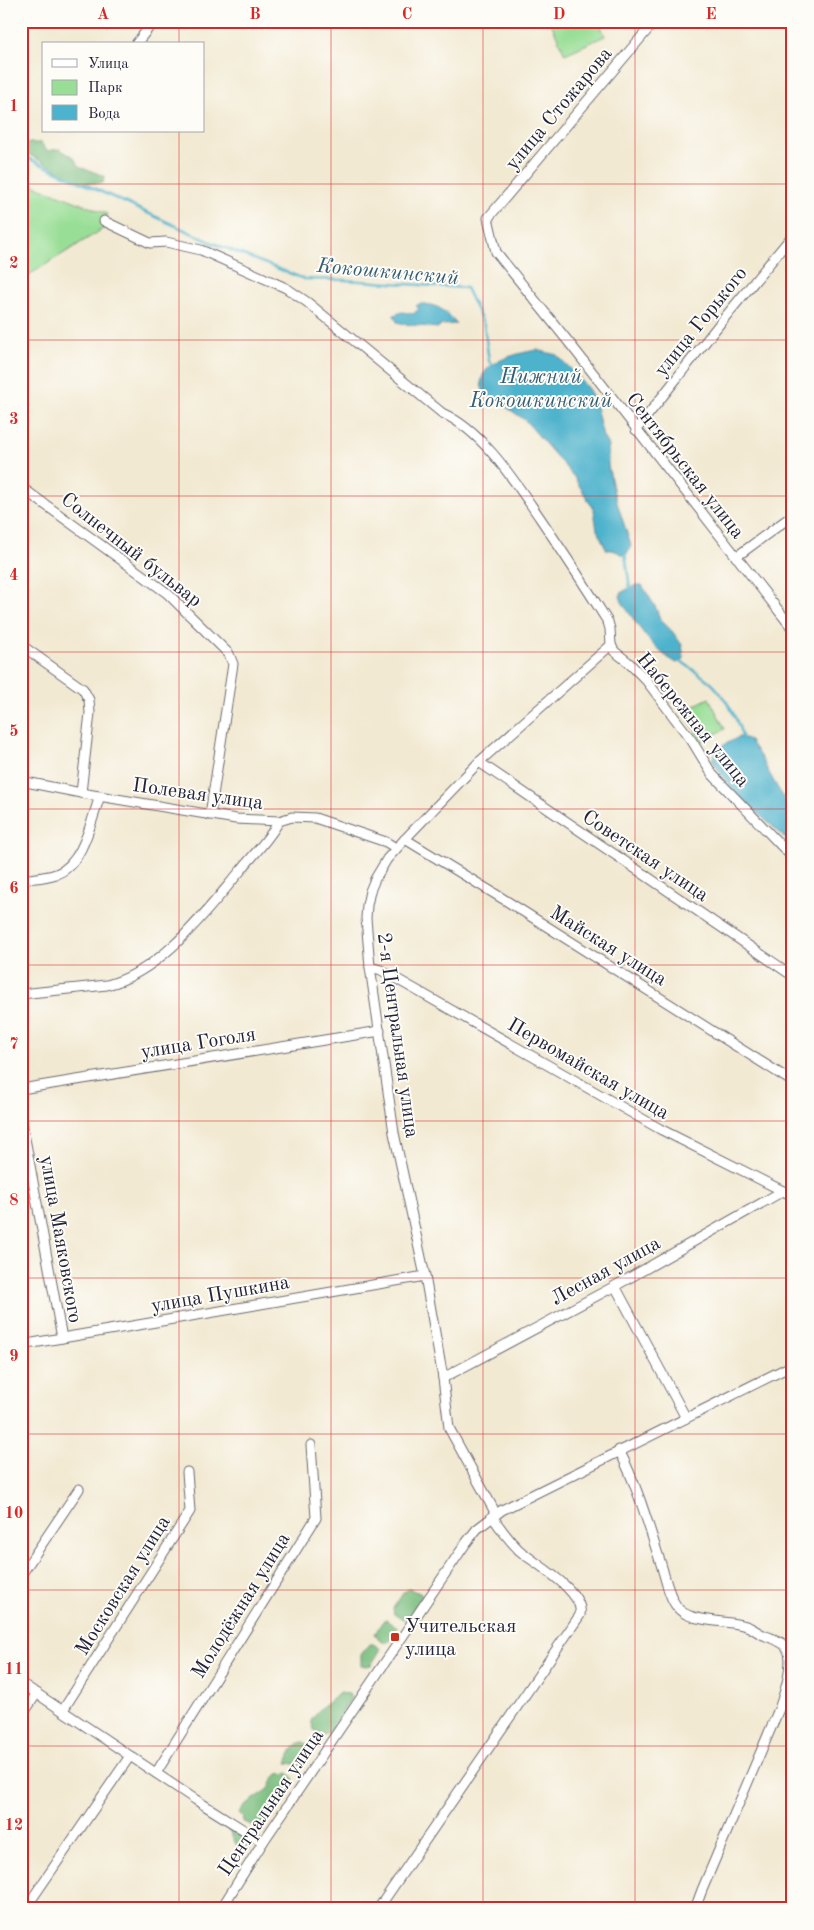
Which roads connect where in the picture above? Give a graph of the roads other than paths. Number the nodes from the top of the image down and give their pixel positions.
1 (154, 21) edge
2 (655, 21) edge
3 (138, 42) edge
4 (104, 221) dead end
5 (793, 235) edge
6 (496, 252) joint
7 (636, 430) junction
8 (21, 487) edge
9 (793, 515) edge
10 (736, 557) junction
11 (793, 629) edge
12 (21, 645) edge
13 (611, 645) junction
14 (479, 762) junction
15 (21, 780) edge
16 (80, 793) junction
17 (100, 796) junction
18 (210, 815) junction
19 (280, 821) junction
20 (405, 839) junction
21 (396, 848) junction
22 (793, 858) edge
23 (21, 880) edge
24 (370, 967) junction
25 (793, 976) edge
26 (21, 994) edge
27 (380, 1031) junction
28 (793, 1082) edge
29 (21, 1089) edge
30 (21, 1117) edge
31 (783, 1191) junction
32 (793, 1196) edge
33 (425, 1276) junction
34 (615, 1286) junction
35 (62, 1338) junction
36 (21, 1345) edge
37 (793, 1365) edge
38 (443, 1378) junction
39 (686, 1418) junction
40 (311, 1445) dead end
41 (620, 1450) junction
42 (187, 1472) dead end
43 (79, 1489) dead end
44 (494, 1515) junction
45 (21, 1575) edge
46 (21, 1683) edge
47 (37, 1693) junction
48 (63, 1710) junction
49 (21, 1718) edge
50 (130, 1756) junction
51 (156, 1773) junction
52 (263, 1842) junction
53 (25, 1909) edge
54 (221, 1909) edge
55 (378, 1909) edge
56 (696, 1909) edge

1 - 3 street
2 - 6 street, улица Стожарова
4 - 13 street
5 - 7 street, улица Горького
6 - 7 street, Сентябрьская улица
7 - 10 street, Сентябрьская улица
8 - 18 street, Солнечный бульвар
9 - 10 street
10 - 11 street, Сентябрьская улица
12 - 16 street
13 - 14 street, 2-я Центральная улица
13 - 22 street, Набережная улица
14 - 20 street, 2-я Центральная улица
14 - 25 street, Советская улица
15 - 16 street, Полевая улица
16 - 17 street, Полевая улица
17 - 18 street, Полевая улица
17 - 23 street
18 - 19 street, Полевая улица
19 - 21 street, Полевая улица
19 - 26 street
20 - 21 street, 2-я Центральная улица
20 - 28 street, Майская улица
21 - 24 street, 2-я Центральная улица
24 - 27 street, 2-я Центральная улица
24 - 31 street, Первомайская улица
27 - 29 street, улица Гоголя
27 - 33 street, 2-я Центральная улица
30 - 35 street, улица Маяковского
31 - 32 street, Первомайская улица
31 - 34 street, Лесная улица
33 - 35 street, улица Пушкина
33 - 38 street, 2-я Центральная улица
34 - 38 street, Лесная улица
34 - 39 street
35 - 36 street, улица Пушкина
37 - 39 street
38 - 44 street, 2-я Центральная улица
39 - 41 street
40 - 51 street, Молодёжная улица
41 - 44 street
41 - 56 street
42 - 48 street, Московская улица
43 - 45 street
44 - 52 street, Центральная улица
44 - 55 street
46 - 47 street
47 - 48 street
47 - 49 street
48 - 50 street
50 - 51 street
50 - 53 street
51 - 52 street
52 - 54 street, Центральная улица

